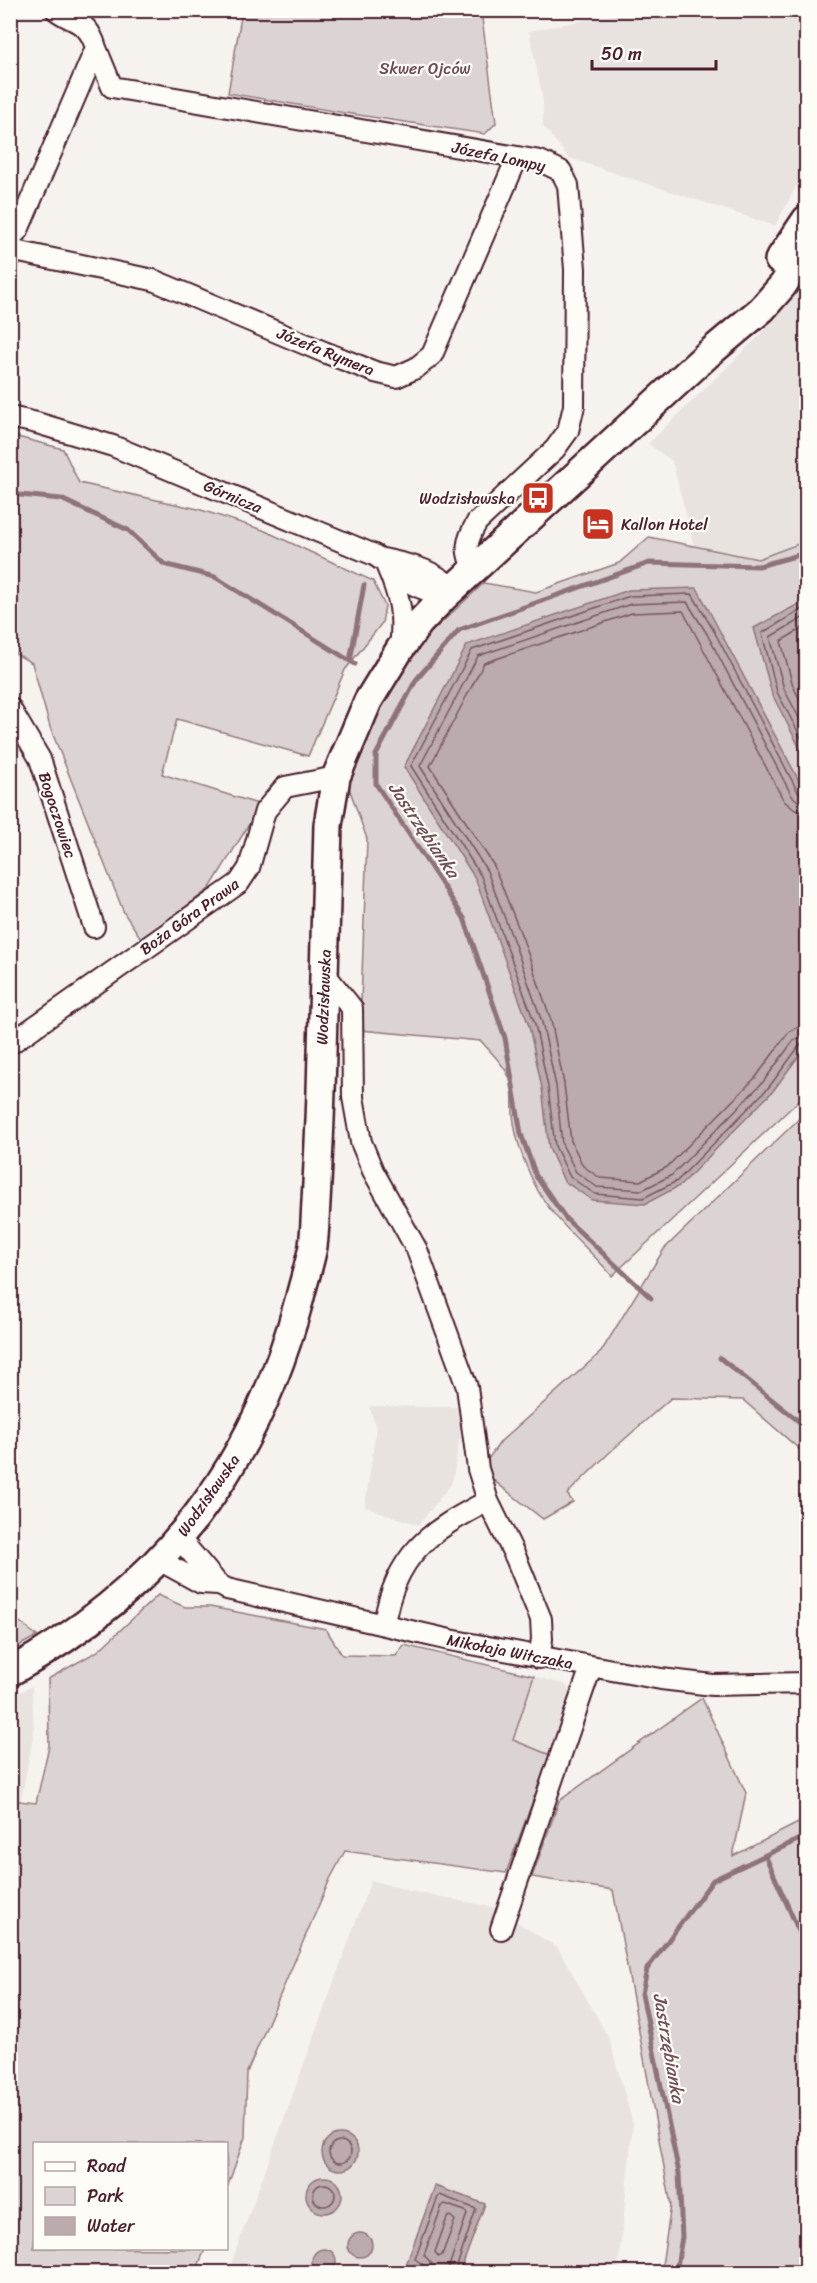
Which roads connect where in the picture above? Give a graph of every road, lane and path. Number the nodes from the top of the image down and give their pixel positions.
1 (54, 11) edge
2 (96, 48) junction
3 (517, 158) junction
4 (807, 220) edge
5 (10, 238) edge
6 (807, 249) edge
7 (10, 250) edge
8 (707, 354) junction
9 (10, 417) edge
10 (383, 559) junction
11 (474, 570) junction
12 (449, 593) junction
13 (400, 648) junction
14 (10, 708) edge
15 (336, 777) junction
16 (94, 927) dead end
17 (324, 973) junction
18 (16, 1035) edge
19 (488, 1502) junction
20 (179, 1538) junction
21 (159, 1560) junction
22 (218, 1584) junction
23 (384, 1624) junction
24 (539, 1658) junction
25 (591, 1667) junction
26 (10, 1672) edge
27 (807, 1683) edge
28 (501, 1929) dead end

1 - 2 street
2 - 3 street, Józefa Lompy
2 - 5 street
3 - 7 street, Józefa Rymera
3 - 11 street, Józefa Lompy
4 - 8 main road, Wodzisławska
6 - 8 main road, Wodzisławska
8 - 11 main road, Wodzisławska
9 - 10 street, Górnicza
10 - 12 street, Górnicza
10 - 13 street
11 - 12 main road, Wodzisławska
12 - 13 main road, Wodzisławska
13 - 15 main road, Wodzisławska
14 - 16 street, Bogoczowiec
15 - 17 main road, Wodzisławska
15 - 18 street, Boża Góra Prawa
17 - 19 street
17 - 20 main road, Wodzisławska
19 - 23 street
19 - 24 street
20 - 21 main road, Wodzisławska
20 - 22 street
21 - 22 street, Mikołaja Witczaka
21 - 26 main road, Wodzisławska
22 - 23 street, Mikołaja Witczaka
23 - 24 street, Mikołaja Witczaka
24 - 25 street, Mikołaja Witczaka
25 - 27 street, Mikołaja Witczaka
25 - 28 street

